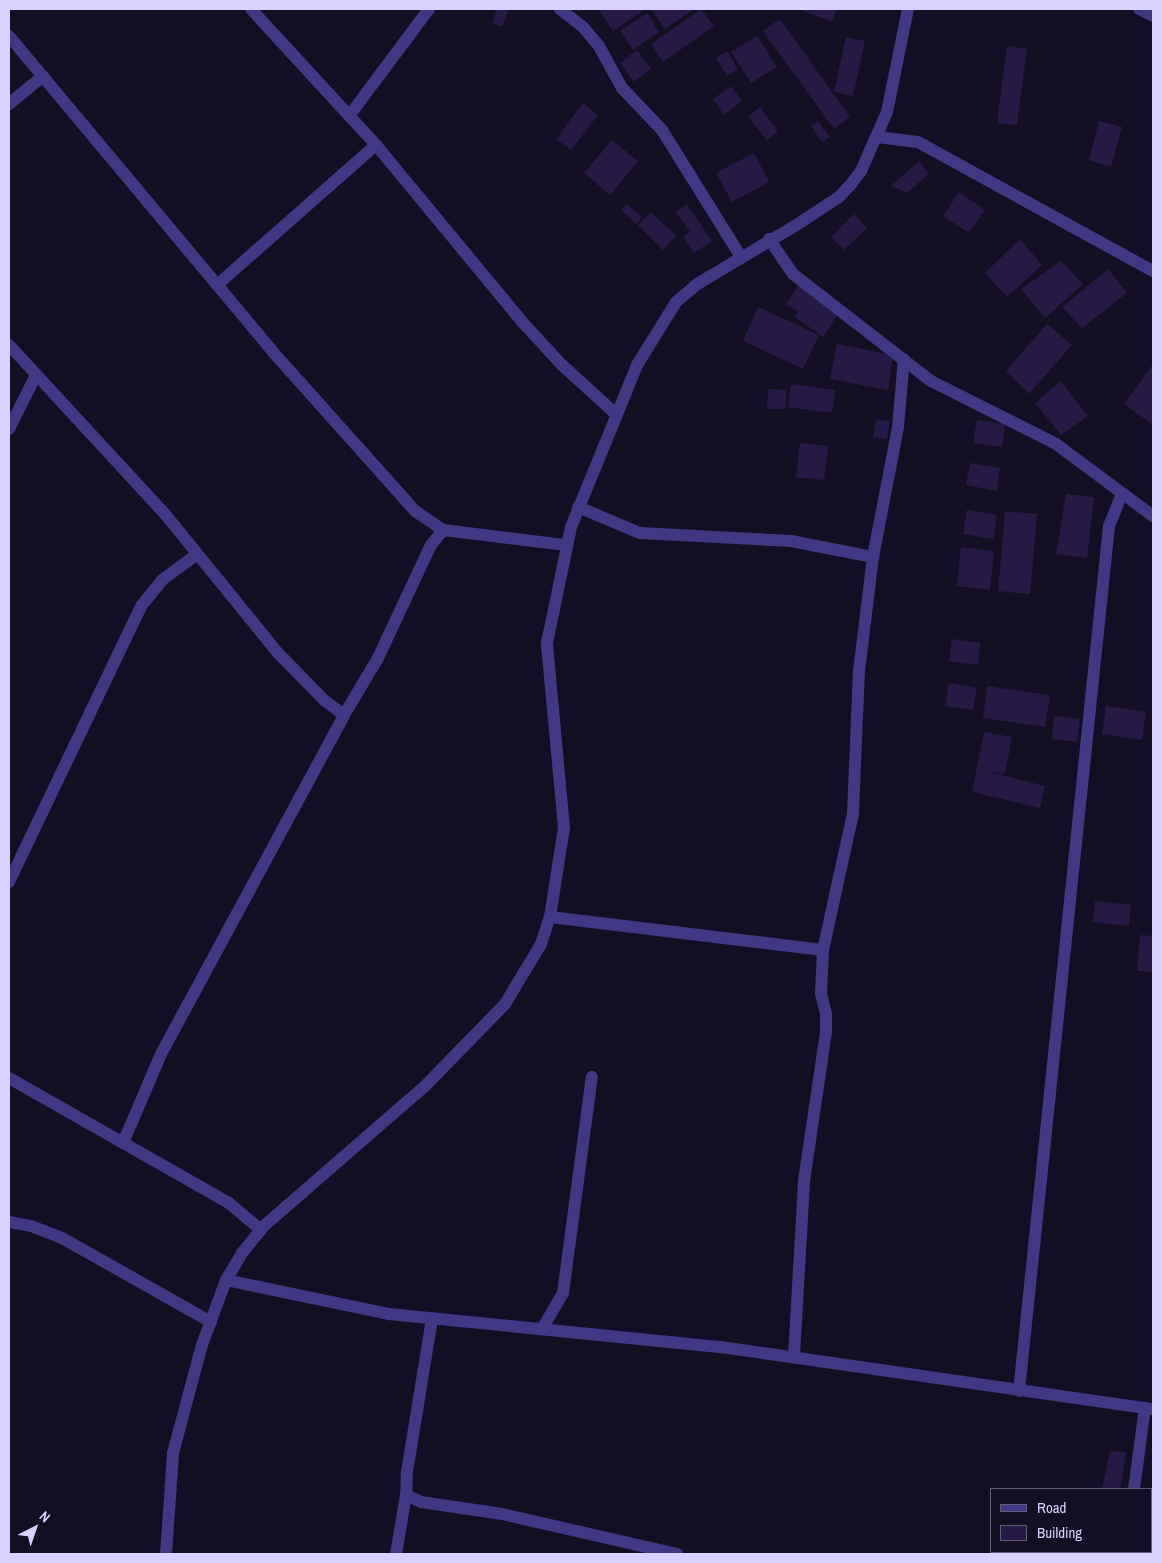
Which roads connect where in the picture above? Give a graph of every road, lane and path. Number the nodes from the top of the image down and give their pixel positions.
1 (251, 9) edge
2 (429, 9) edge
3 (560, 9) edge
4 (908, 9) edge
5 (1139, 9) edge
6 (1153, 16) edge
7 (9, 36) edge
8 (43, 76) junction
9 (9, 104) edge
10 (349, 116) junction
11 (877, 137) junction
12 (376, 145) junction
13 (769, 239) junction
14 (741, 257) junction
15 (1153, 271) edge
16 (217, 285) junction
17 (9, 346) edge
18 (904, 359) junction
19 (36, 375) junction
20 (617, 415) junction
21 (9, 429) edge
22 (1122, 493) junction
23 (578, 507) junction
24 (1153, 516) edge
25 (443, 530) junction
26 (566, 544) junction
27 (196, 554) junction
28 (873, 556) junction
29 (344, 716) junction
30 (9, 882) edge
31 (550, 917) junction
32 (823, 950) junction
33 (592, 1077) dead end
34 (9, 1078) edge
35 (123, 1143) junction
36 (9, 1222) edge
37 (261, 1230) junction
38 (226, 1280) junction
39 (432, 1319) junction
40 (210, 1322) junction
41 (542, 1330) junction
42 (794, 1356) junction
43 (1019, 1391) junction
44 (1149, 1409) edge
45 (1134, 1488) edge
46 (406, 1495) junction
47 (637, 1551) edge
48 (166, 1554) edge
49 (396, 1554) edge
50 (677, 1554) edge

1 - 10 street
2 - 10 street
3 - 14 street
4 - 11 street
5 - 6 street
7 - 8 street
8 - 9 street
8 - 16 street
10 - 12 street
11 - 13 street
11 - 15 street
12 - 16 street
12 - 20 street
13 - 14 street
13 - 18 street
14 - 20 street
16 - 25 street
17 - 19 street
18 - 22 street
18 - 28 street
19 - 21 street
19 - 27 street
20 - 23 street
22 - 24 street
22 - 43 street
23 - 26 street
23 - 28 street
25 - 26 street
25 - 29 street
26 - 31 street
27 - 29 street
27 - 30 street
28 - 32 street
29 - 35 street
31 - 32 street
31 - 37 street
32 - 42 street
33 - 41 street
34 - 35 street
35 - 37 street
36 - 40 street
37 - 38 street
38 - 39 street
38 - 40 street
39 - 41 street
39 - 46 street
40 - 48 street
41 - 42 street
42 - 43 street
43 - 44 street
44 - 45 street
46 - 47 street
46 - 49 street
47 - 50 street

